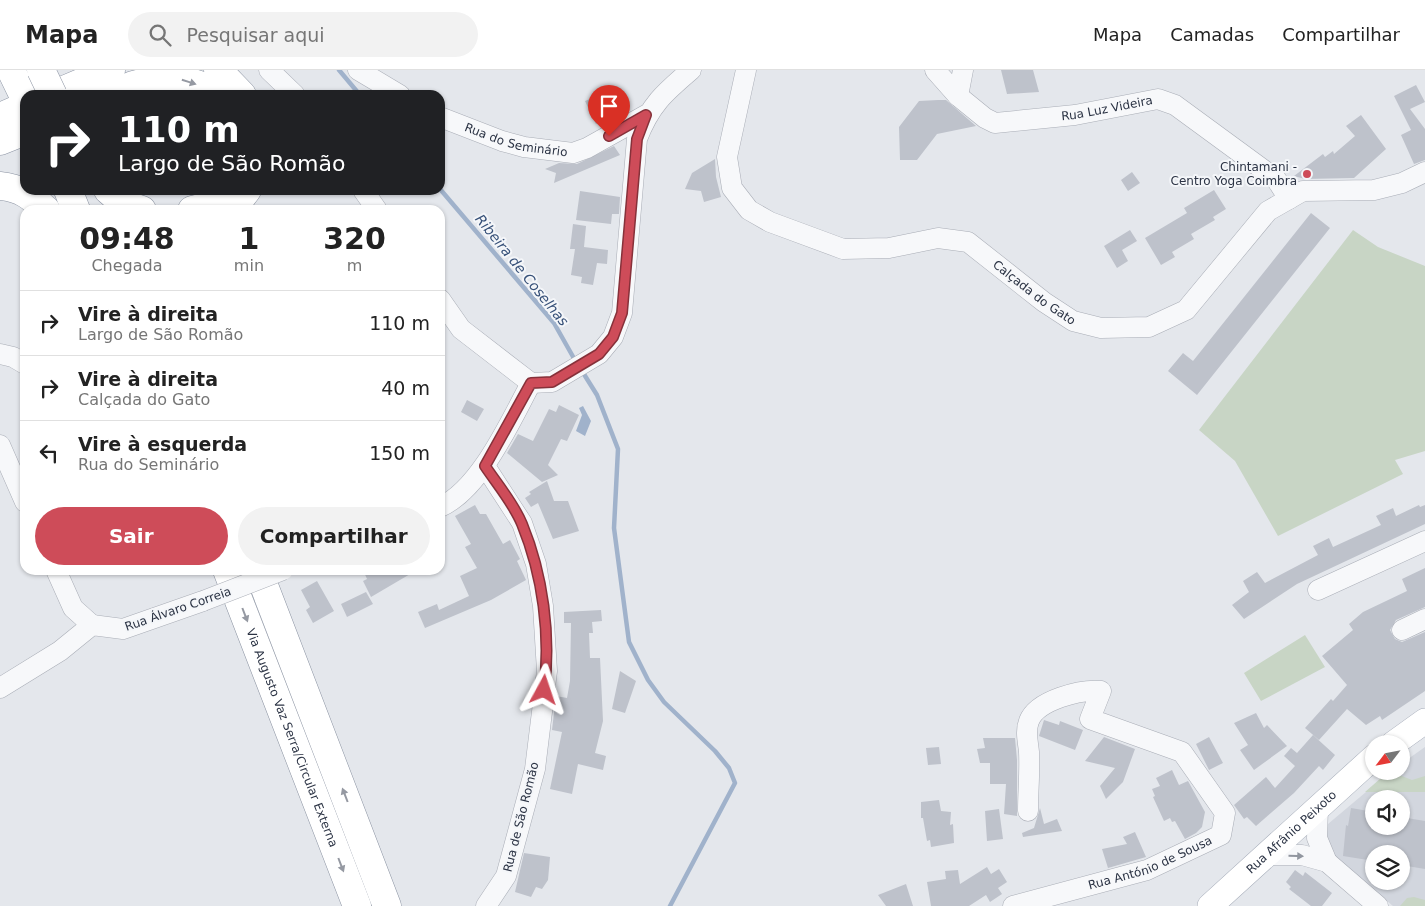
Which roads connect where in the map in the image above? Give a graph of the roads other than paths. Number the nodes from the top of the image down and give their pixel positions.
1 (12, 70) edge
2 (41, 70) edge
3 (111, 70) edge
4 (218, 70) edge
5 (269, 70) edge
6 (358, 70) edge
7 (691, 70) edge
8 (746, 70) edge
9 (935, 70) edge
10 (963, 70) edge
11 (21, 90) edge
12 (50, 90) edge
13 (64, 90) edge
14 (122, 90) edge
15 (211, 90) edge
16 (237, 90) edge
17 (290, 90) edge
18 (392, 90) edge
19 (958, 96) junction
20 (20, 108) edge
21 (646, 115) junction
22 (0, 117) edge
23 (445, 119) edge
24 (20, 133) edge
25 (0, 141) edge
26 (1425, 172) edge
27 (0, 186) edge
28 (20, 190) edge
29 (29, 195) edge
30 (114, 195) edge
31 (215, 195) edge
32 (1289, 199) junction
33 (40, 205) edge
34 (127, 205) edge
35 (206, 205) edge
36 (445, 306) edge
37 (0, 354) edge
38 (20, 361) edge
39 (531, 383) junction
40 (0, 445) edge
41 (485, 466) junction
42 (20, 491) edge
43 (445, 505) edge
44 (1425, 541) edge
45 (58, 575) edge
46 (229, 575) edge
47 (260, 575) edge
48 (270, 575) edge
49 (1318, 590) dead end
50 (1425, 619) edge
51 (92, 625) junction
52 (1402, 630) dead end
53 (0, 688) edge
54 (1425, 721) edge
55 (1406, 735) edge
56 (1365, 766) edge
57 (1318, 807) junction
58 (1028, 811) dead end
59 (1265, 856) junction
60 (1327, 862) junction
61 (357, 906) edge
62 (387, 906) edge
63 (486, 906) edge
64 (1013, 906) edge
65 (1210, 906) edge
66 (1378, 906) edge

1 - 11 highway
2 - 12 highway, bridge
3 - 13 highway
4 - 16 highway
5 - 17 street
6 - 18 street
7 - 21 street
8 - 32 street, Calçada do Gato
9 - 19 street, Rua Luz Videira
10 - 19 street
14 -> 15 highway
19 - 32 street, Rua Luz Videira
20 - 22 highway
21 - 23 street, Rua do Seminário
21 - 39 street
24 - 25 highway
26 - 32 street, Calçada do Gato
27 - 28 highway
29 - 33 highway
30 - 34 highway
31 - 35 highway
36 - 39 street
37 - 38 street
39 - 41 street
40 - 42 street
41 - 43 street
41 - 63 street, Rua de São Romão
44 - 49 street
45 - 51 street
46 -> 61 highway, Via Augusto Vaz Serra/Circular Externa
62 -> 47 highway
48 - 51 street, Rua Álvaro Correia, bridge
50 - 52 street
51 - 53 street
54 - 55 main road
56 - 57 main road, Rua Afrânio Peixoto
57 - 59 main road, Rua Afrânio Peixoto
57 - 60 street
58 - 64 street, Rua António de Sousa
59 -> 60 street
59 - 65 main road, Rua Afrânio Peixoto
60 - 66 street

